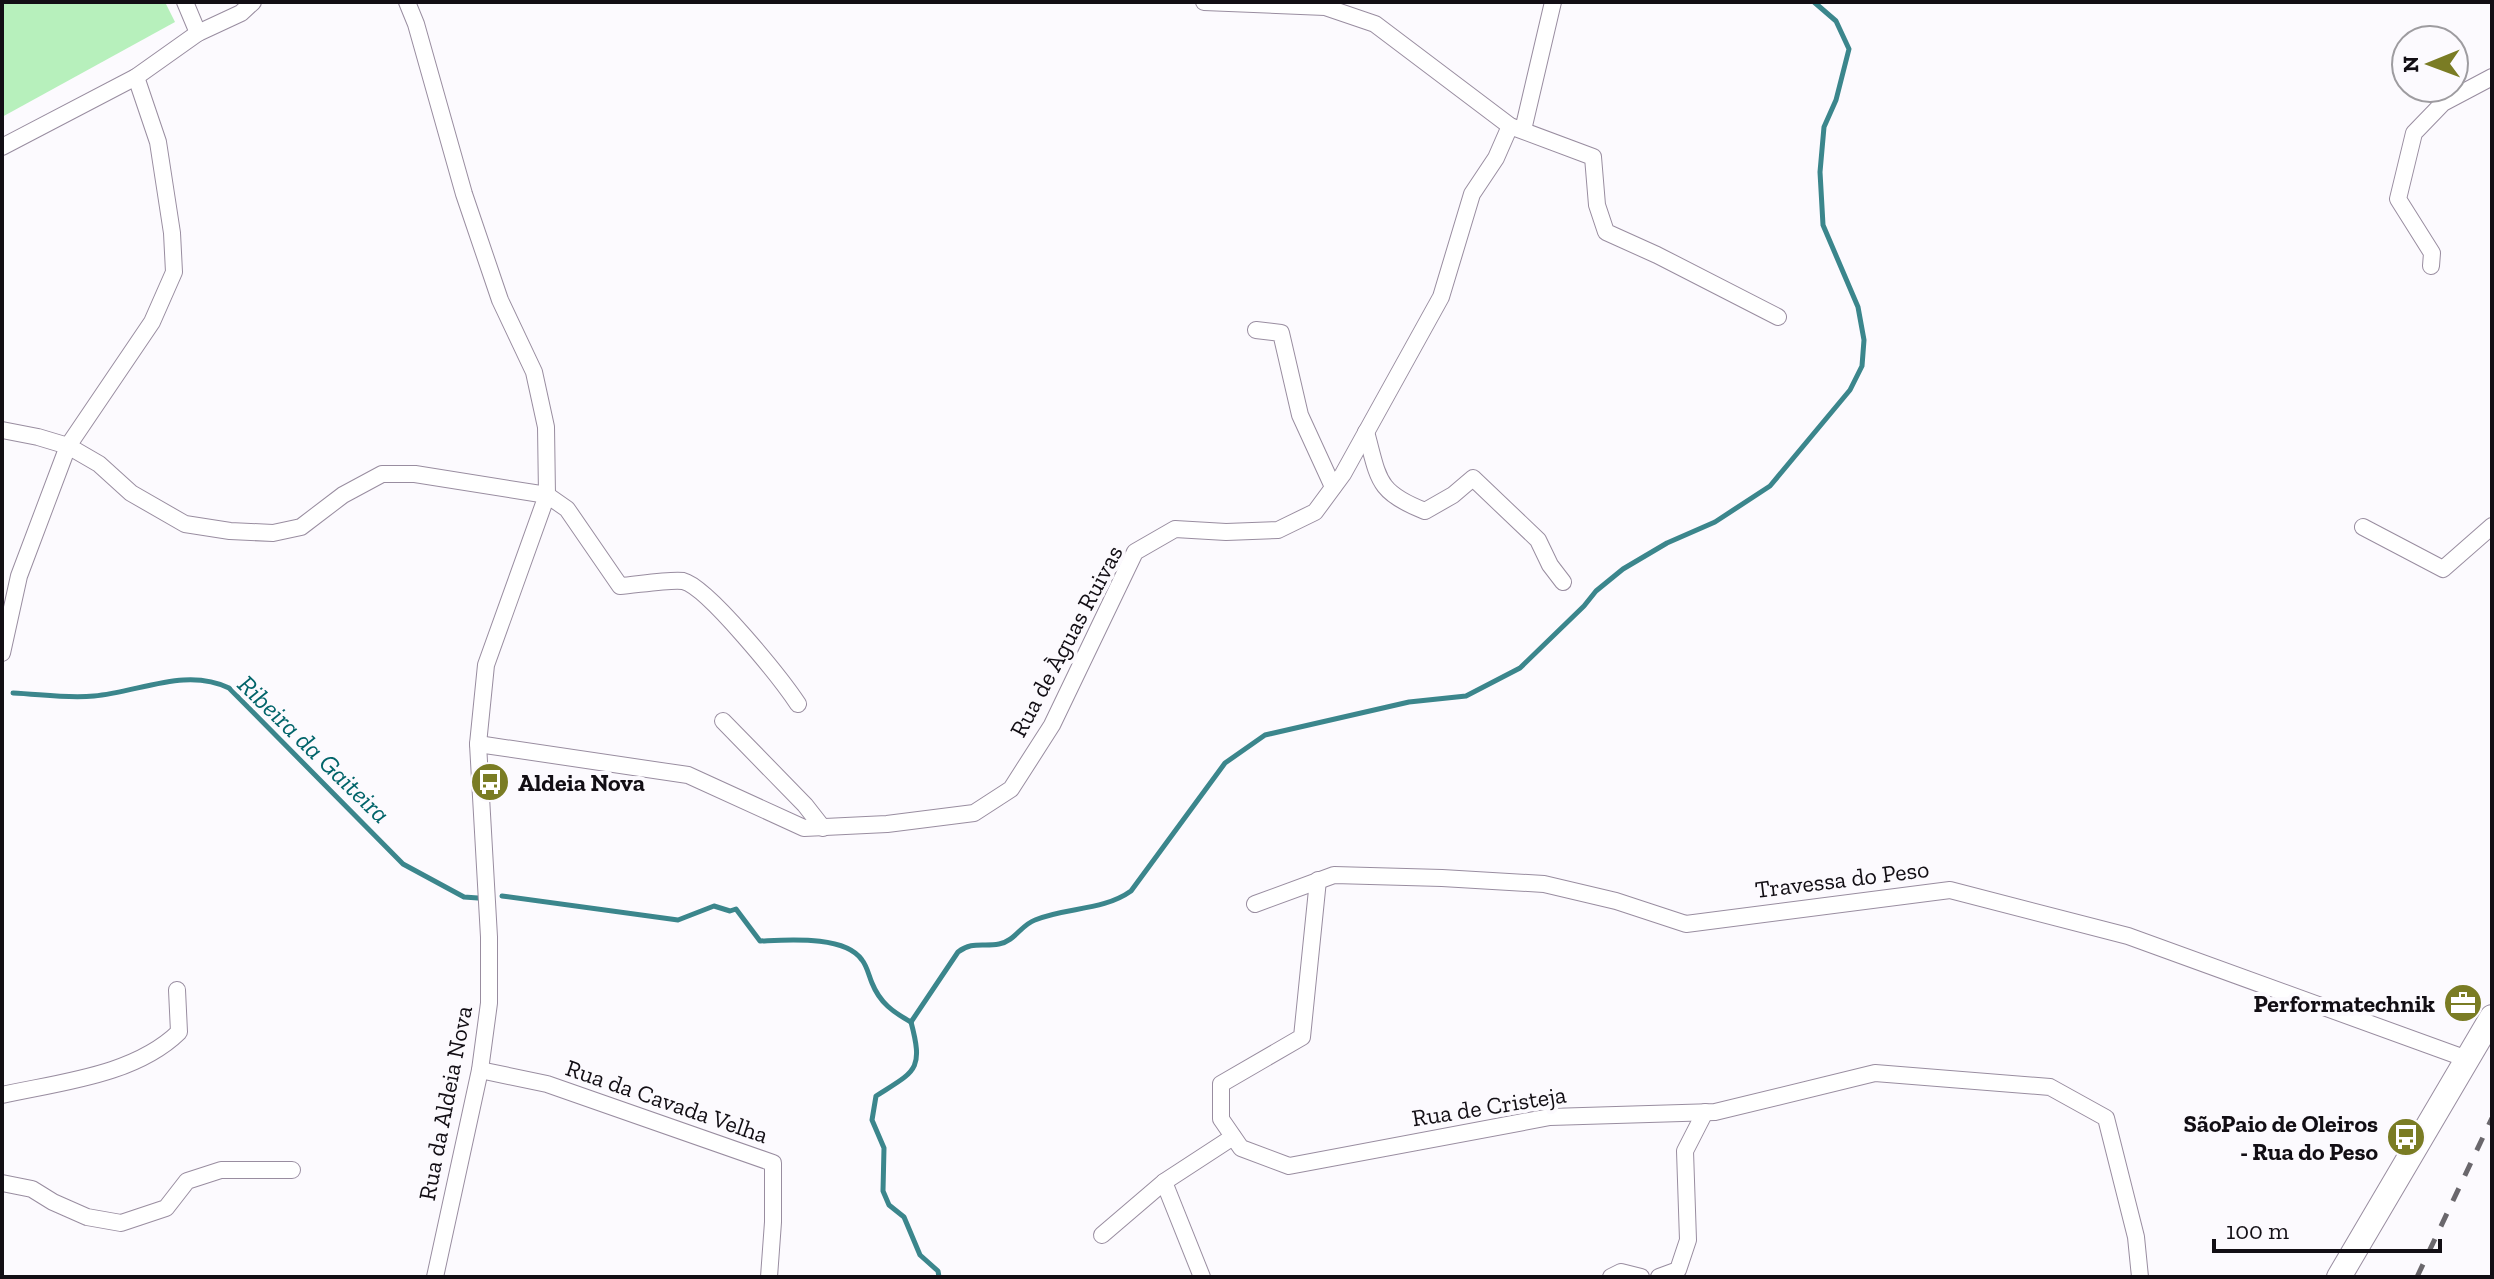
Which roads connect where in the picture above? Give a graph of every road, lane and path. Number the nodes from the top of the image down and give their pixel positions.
1 (185, 2) edge
2 (253, 2) edge
3 (407, 2) edge
4 (1204, 2) edge
5 (1553, 2) edge
6 (198, 33) junction
7 (136, 77) junction
8 (2492, 77) edge
9 (1516, 128) junction
10 (2, 147) edge
11 (2431, 266) dead end
12 (1778, 317) dead end
13 (1256, 330) dead end
14 (2, 430) edge
15 (1366, 432) junction
16 (68, 446) junction
17 (1333, 487) junction
18 (547, 495) junction
19 (2492, 526) edge
20 (2363, 527) dead end
21 (1563, 582) dead end
22 (2, 653) edge
23 (798, 704) dead end
24 (723, 721) dead end
25 (478, 744) junction
26 (823, 828) junction
27 (1318, 880) junction
28 (1255, 904) dead end
29 (177, 990) dead end
30 (2492, 1017) edge
31 (2467, 1059) junction
32 (480, 1070) junction
33 (2, 1095) edge
34 (1705, 1112) junction
35 (1233, 1137) junction
36 (292, 1170) dead end
37 (1164, 1182) junction
38 (2, 1183) edge
39 (1102, 1235) dead end
40 (435, 1277) edge
41 (769, 1277) edge
42 (1202, 1277) edge
43 (1611, 1277) edge
44 (1641, 1277) edge
45 (1659, 1277) edge
46 (2140, 1277) edge
47 (2339, 1277) edge

1 - 6 street
2 - 6 street
3 - 18 street, Rua da Aldeia Nova
4 - 9 street
5 - 9 street, Rua de Àguas Ruivas
6 - 7 street
7 - 10 street
7 - 16 street
8 - 11 street
9 - 12 street
9 - 15 street, Rua de Àguas Ruivas
13 - 17 street
14 - 16 street
15 - 17 street, Rua de Àguas Ruivas
15 - 21 street
16 - 18 street
16 - 22 street
17 - 26 street, Rua de Àguas Ruivas
18 - 23 street
18 - 25 street, Rua da Aldeia Nova
19 - 20 street
24 - 26 street
25 - 26 street, Rua de Àguas Ruivas
25 - 32 street, Rua da Aldeia Nova
27 - 28 street, Travessa do Peso
27 - 31 street, Travessa do Peso
27 - 35 street
29 - 33 street
30 - 31 main road
31 - 47 main road
32 - 40 street, Rua da Aldeia Nova
32 - 41 street, Rua da Cavada Velha
34 - 35 street, Rua de Cristeja
34 - 45 street
34 - 46 street, Rua de Cristeja
35 - 37 street
36 - 38 street
37 - 39 street
37 - 42 street
43 - 44 street

